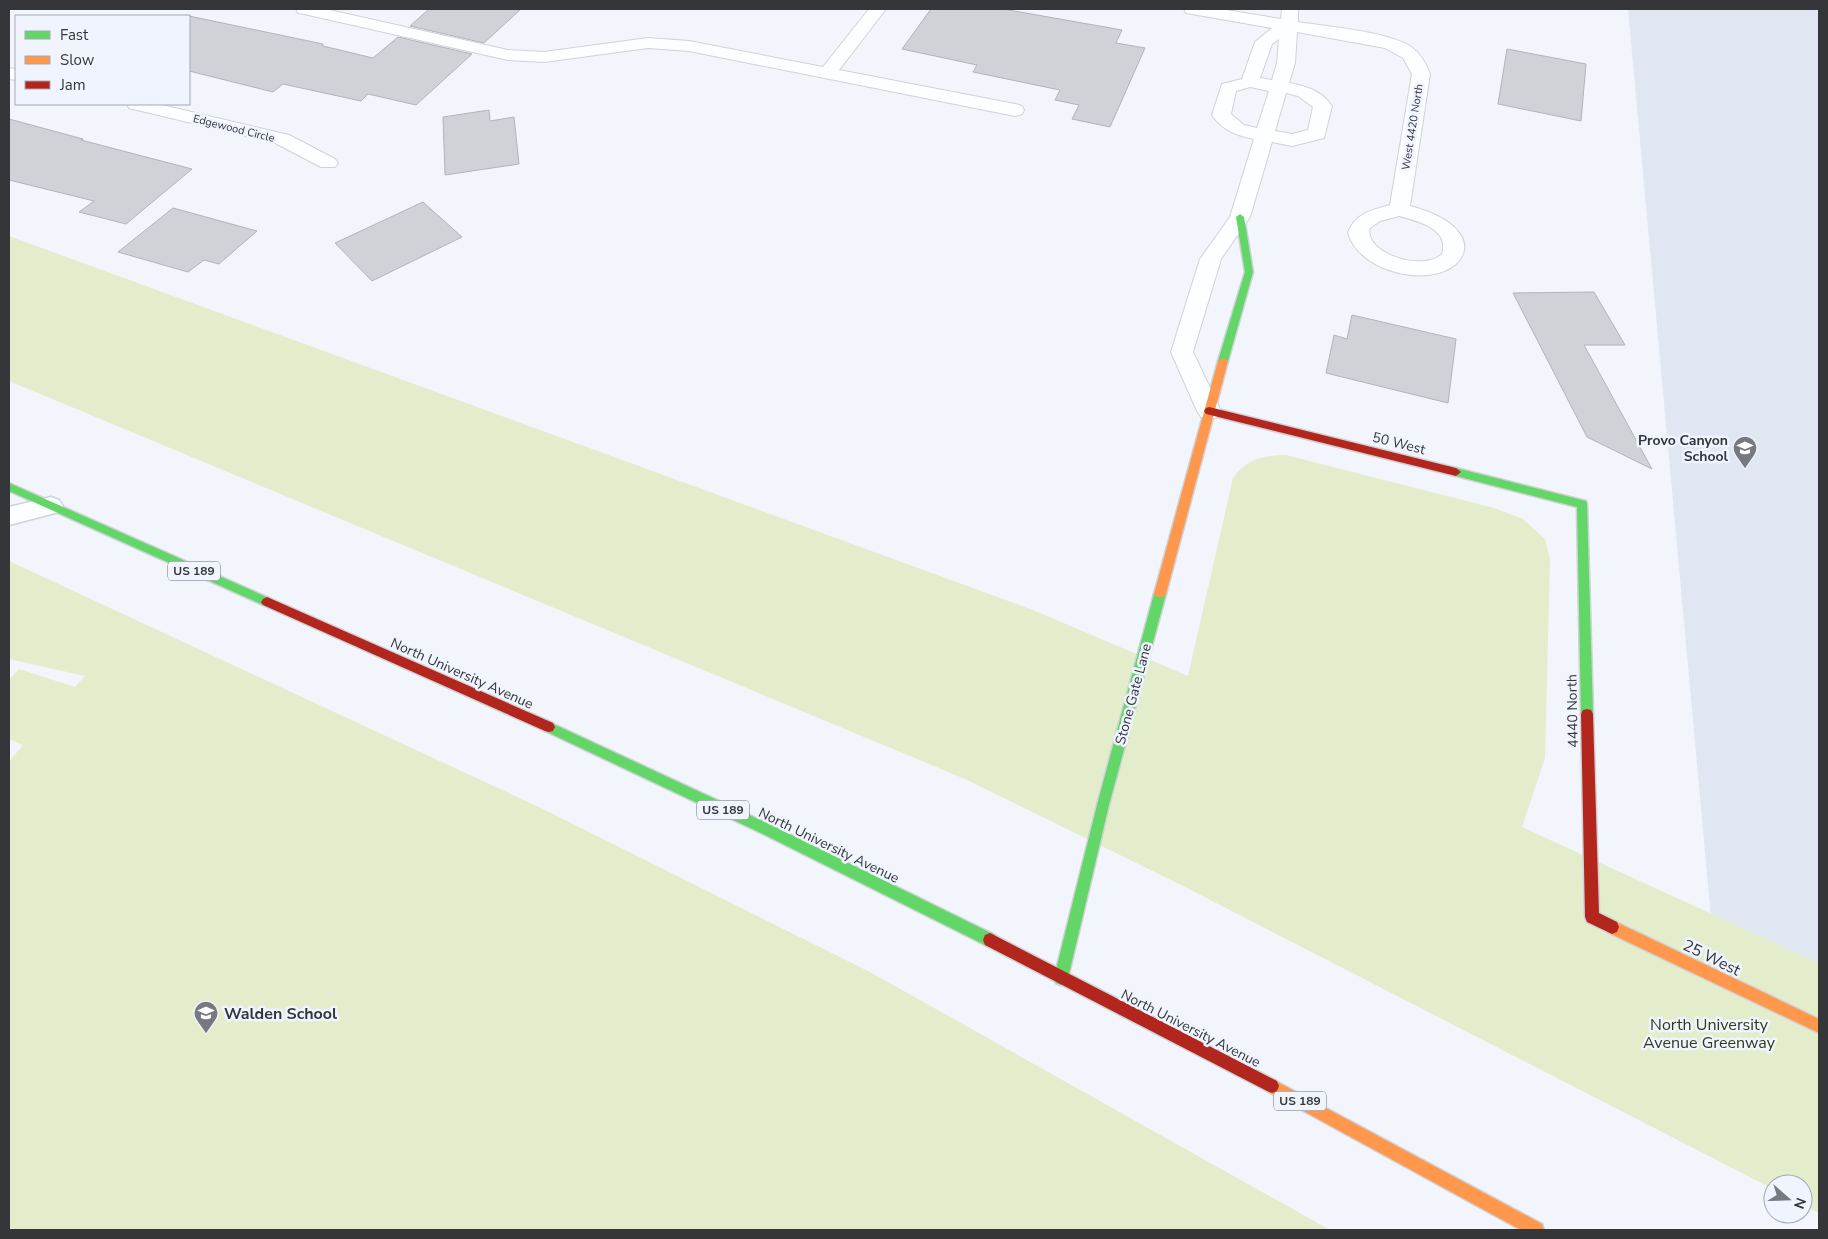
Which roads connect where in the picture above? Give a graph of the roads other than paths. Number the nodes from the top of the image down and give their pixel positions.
1 (304, 9) edge
2 (878, 9) edge
3 (1192, 9) edge
4 (1288, 17) edge
5 (827, 73) junction
6 (1250, 82) junction
7 (1279, 87) junction
8 (140, 105) edge
9 (1015, 110) dead end
10 (1264, 135) junction
11 (328, 164) dead end
12 (1399, 210) dead end
13 (1240, 217) junction
14 (1209, 411) junction
15 (9, 487) edge
16 (1582, 504) joint
17 (51, 506) junction
18 (9, 516) edge
19 (1592, 917) joint
20 (1061, 978) junction
21 (1819, 1026) edge
22 (1536, 1230) edge

1 - 5 street
2 - 5 street
3 - 4 street, West 4420 North
4 - 6 street
4 - 7 street, Stone Gate Lane
4 - 12 street, West 4420 North
5 - 9 street
6 - 7 street
6 - 10 street
7 - 10 street, Stone Gate Lane
7 - 10 street
8 - 11 street, Edgewood Circle
10 - 13 street, Stone Gate Lane
13 - 14 main road, Stone Gate Lane
13 - 14 street, Stone Gate Lane
14 - 16 main road, 50 West
14 - 20 main road, Stone Gate Lane
15 - 17 main road, North University Avenue / US 189
16 - 19 main road, 4440 North
17 - 18 lane
17 - 20 main road, North University Avenue / US 189
19 - 21 main road, 25 West
20 - 22 main road, North University Avenue / US 189

